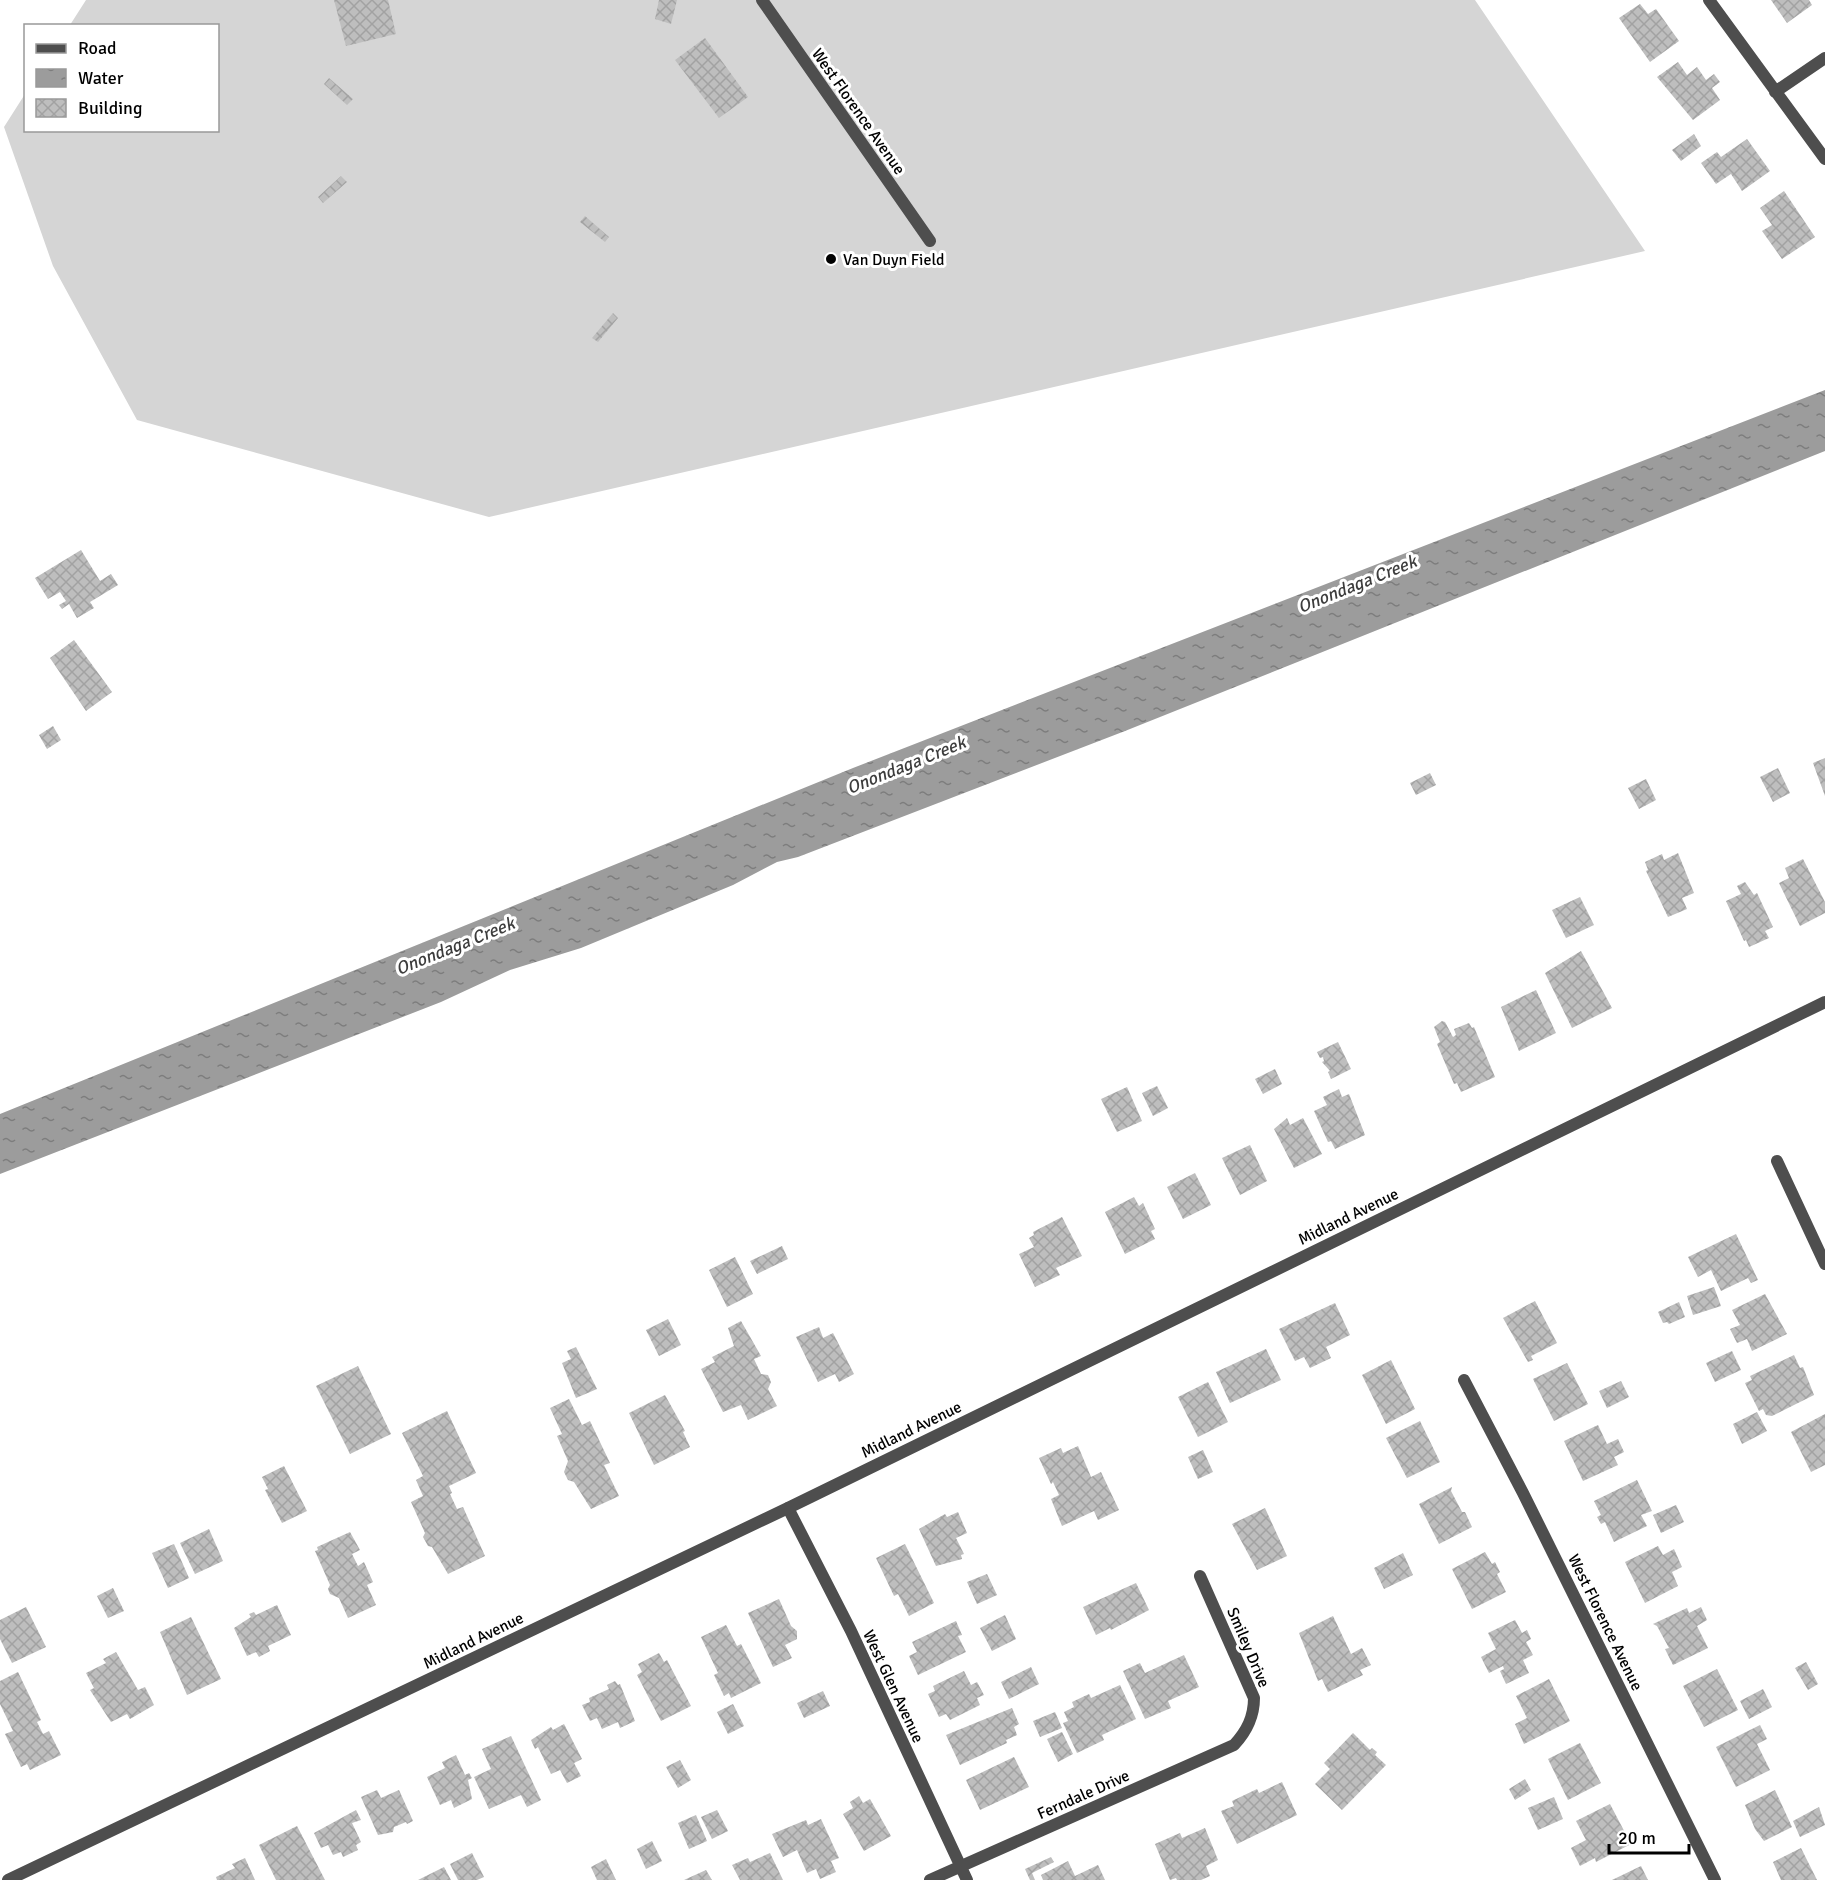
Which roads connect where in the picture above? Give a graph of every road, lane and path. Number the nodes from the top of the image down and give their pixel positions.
1 (762, 0) edge
2 (1710, 0) edge
3 (1825, 58) edge
4 (1775, 92) junction
5 (1825, 159) edge
6 (930, 241) dead end
7 (1825, 1002) edge
8 (1777, 1161) dead end
9 (1825, 1264) edge
10 (1464, 1380) dead end
11 (788, 1508) junction
12 (1200, 1576) dead end
13 (1246, 1733) joint
14 (960, 1866) junction
15 (8, 1880) edge
16 (930, 1880) edge
17 (967, 1880) edge
18 (1715, 1880) edge

1 - 6 street, West Florence Avenue
2 - 4 street
3 - 4 street
4 - 5 street
7 - 11 street, Midland Avenue
8 - 9 street
10 - 18 street, West Florence Avenue
11 - 14 street, West Glen Avenue
11 - 15 street, Midland Avenue
12 - 13 street, Smiley Drive
13 - 14 street, Ferndale Drive
14 - 16 street, Ferndale Drive
14 - 17 street, West Glen Avenue

